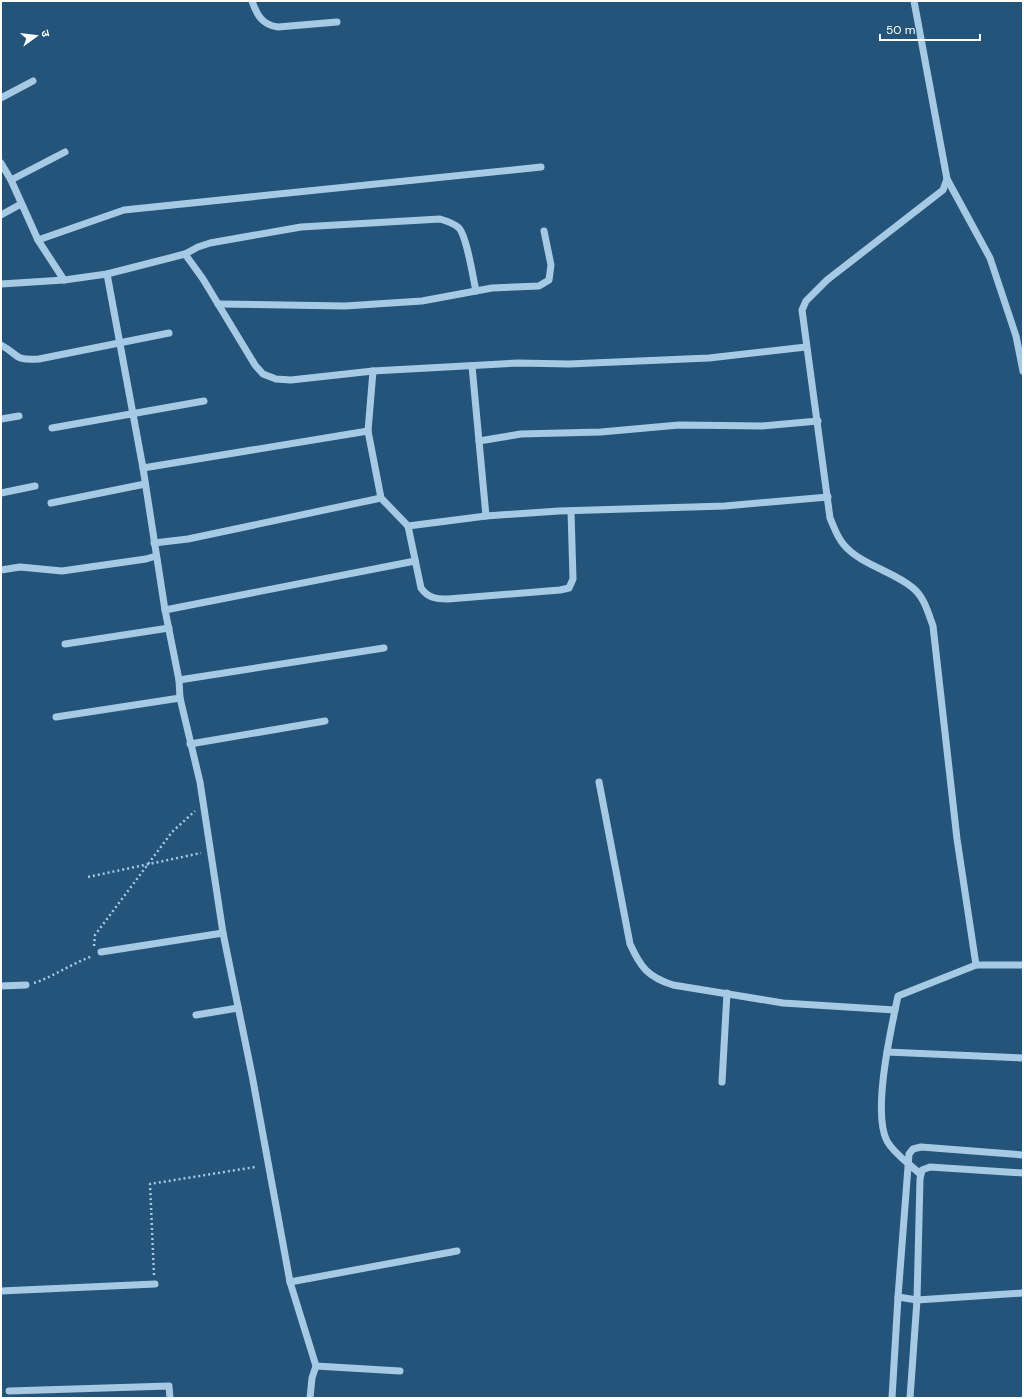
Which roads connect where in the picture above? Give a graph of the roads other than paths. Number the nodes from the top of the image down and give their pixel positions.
1 (252, 1) edge
2 (914, 1) edge
3 (337, 22) dead end
4 (33, 81) dead end
5 (1, 98) edge
6 (65, 152) dead end
7 (1, 163) edge
8 (541, 167) dead end
9 (947, 179) junction
10 (11, 180) junction
11 (21, 204) junction
12 (1, 215) edge
13 (544, 230) dead end
14 (38, 240) junction
15 (185, 254) junction
16 (107, 274) junction
17 (64, 280) junction
18 (1, 284) edge
19 (476, 291) junction
20 (218, 304) junction
21 (169, 333) dead end
22 (120, 342) junction
23 (1, 345) edge
24 (806, 347) junction
25 (472, 366) junction
26 (373, 371) junction
27 (1023, 371) edge
28 (204, 400) dead end
29 (132, 414) junction
30 (19, 416) dead end
31 (1, 419) edge
32 (818, 421) junction
33 (52, 428) dead end
34 (368, 431) junction
35 (479, 441) junction
36 (143, 468) junction
37 (145, 484) junction
38 (35, 486) dead end
39 (1, 493) edge
40 (828, 497) junction
41 (381, 498) junction
42 (51, 503) dead end
43 (571, 511) junction
44 (486, 516) junction
45 (408, 526) junction
46 (154, 543) junction
47 (156, 556) junction
48 (415, 561) junction
49 (1, 570) edge
50 (165, 610) junction
51 (169, 628) junction
52 (65, 644) dead end
53 (384, 648) dead end
54 (178, 680) junction
55 (180, 698) junction
56 (56, 717) dead end
57 (325, 721) dead end
58 (190, 744) junction
59 (599, 782) dead end
60 (223, 932) junction
61 (99, 953) road end
62 (976, 965) junction
63 (1023, 965) edge
64 (26, 985) road end
65 (1, 986) edge
66 (727, 993) junction
67 (238, 1008) junction
68 (895, 1010) junction
69 (196, 1015) dead end
70 (887, 1052) junction
71 (1023, 1058) edge
72 (722, 1082) dead end
73 (1023, 1155) edge
74 (907, 1162) junction
75 (1023, 1173) edge
76 (920, 1174) junction
77 (457, 1251) dead end
78 (290, 1282) junction
79 (155, 1284) road end
80 (1, 1290) edge
81 (1023, 1293) edge
82 (898, 1297) junction
83 (918, 1300) junction
84 (316, 1366) junction
85 (400, 1371) dead end
86 (9, 1392) dead end
87 (170, 1398) edge
88 (310, 1398) edge
89 (892, 1398) edge
90 (910, 1398) edge

1 - 3 street
2 - 9 street
4 - 5 street
6 - 10 street
7 - 10 street
8 - 14 street
9 - 24 street
9 - 27 street
10 - 11 street
11 - 12 street
11 - 14 street
13 - 19 street
14 - 17 street
15 - 16 street
15 - 19 street
15 - 20 street
16 - 17 street
16 - 22 street
17 - 18 street
19 - 20 street
20 - 26 street
21 - 22 street
22 - 23 street
22 - 29 street
24 - 25 street
24 - 32 street
25 - 26 street
25 - 35 street
26 - 34 street
28 - 29 street
29 - 33 street
29 - 36 street
30 - 31 street
32 - 35 street
32 - 40 street
34 - 36 street
34 - 41 street
35 - 44 street
36 - 37 street
37 - 42 street
37 - 46 street
38 - 39 street
40 - 43 street
40 - 62 street
41 - 45 street
41 - 46 street
43 - 44 street
43 - 48 street
44 - 45 street
45 - 48 street
46 - 47 street
47 - 49 street
47 - 50 street
48 - 50 street
50 - 51 street
51 - 52 street
51 - 54 street
53 - 54 street
54 - 55 street
55 - 56 street
55 - 58 street
57 - 58 street
58 - 60 street
59 - 66 street
60 - 61 street
60 - 67 street
62 - 63 street
62 - 68 street
64 - 65 street
66 - 68 street
66 - 72 street
67 - 69 street
67 - 78 street
68 - 70 street
70 - 71 street
70 - 74 street
73 - 74 street
74 - 76 street
74 - 82 street
75 - 76 street
76 - 83 street
77 - 78 street
78 - 84 street
79 - 80 street
81 - 83 street
82 - 83 street
82 - 89 street
83 - 90 street
84 - 85 street
84 - 88 street
86 - 87 street

